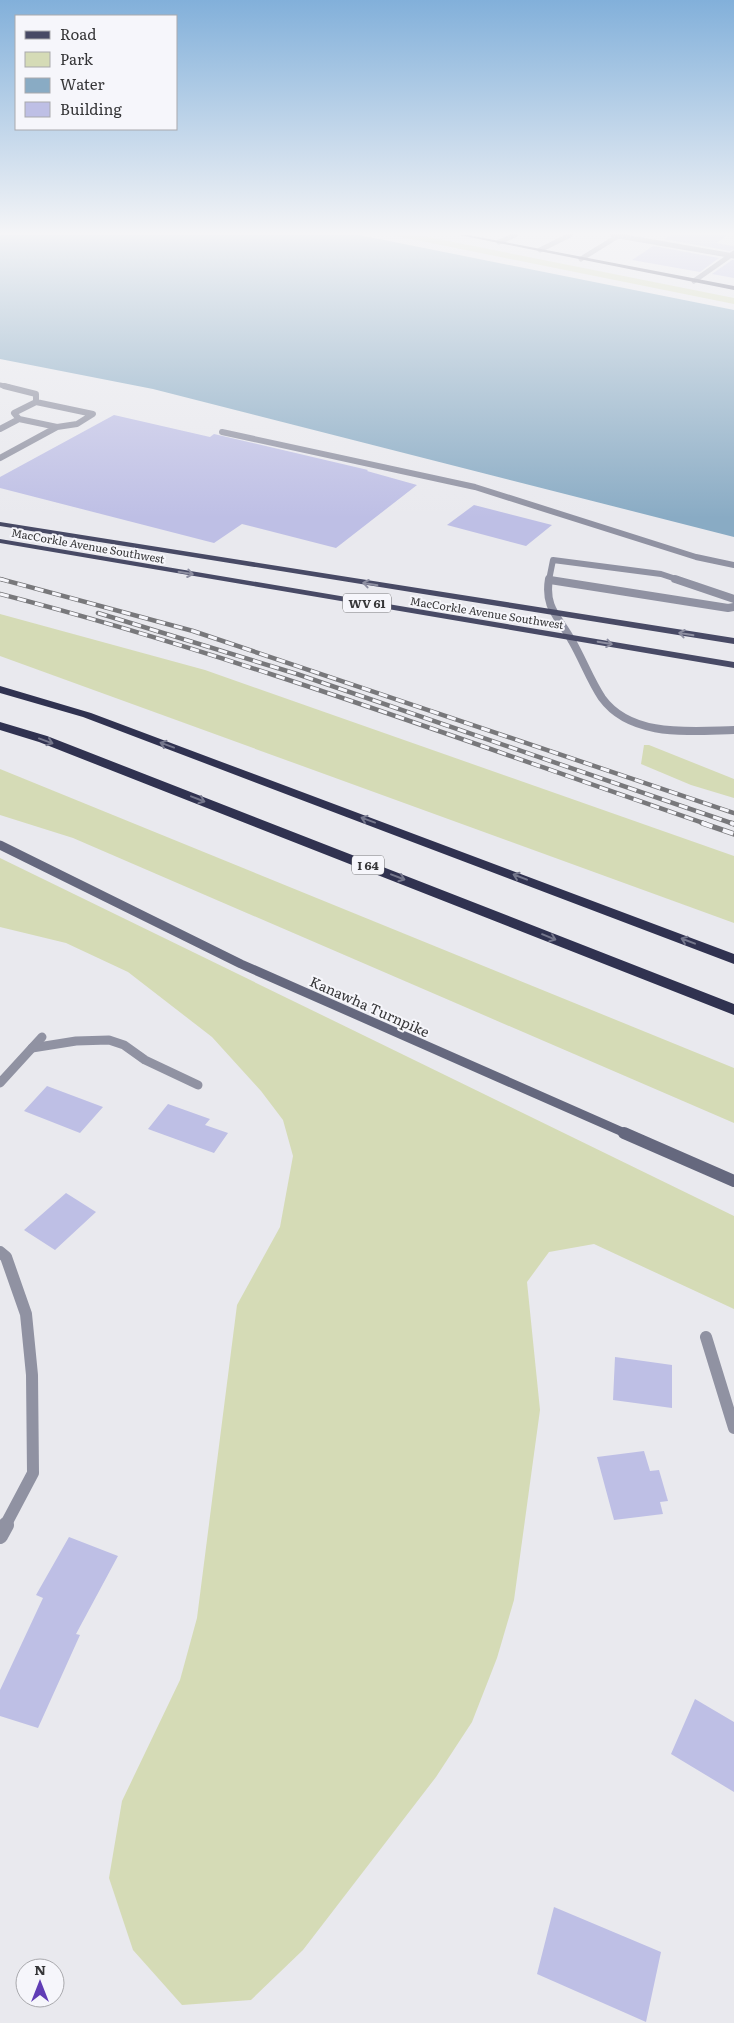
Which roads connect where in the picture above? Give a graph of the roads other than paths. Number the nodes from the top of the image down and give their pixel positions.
1 (0, 385) edge
2 (36, 402) junction
3 (19, 419) junction
4 (57, 427) junction
5 (0, 429) edge
6 (222, 432) dead end
7 (0, 458) edge
8 (0, 524) edge
9 (0, 541) edge
10 (734, 565) edge
11 (550, 580) junction
12 (734, 599) edge
13 (734, 607) edge
14 (553, 612) junction
15 (571, 637) junction
16 (734, 641) edge
17 (734, 665) edge
18 (0, 688) edge
19 (0, 726) edge
20 (734, 730) edge
21 (0, 845) edge
22 (734, 959) edge
23 (734, 1010) edge
24 (42, 1037) dead end
25 (32, 1048) junction
26 (0, 1082) edge
27 (198, 1084) dead end
28 (734, 1181) edge
29 (0, 1252) edge
30 (706, 1337) dead end
31 (734, 1428) edge
32 (0, 1536) edge

1 - 2 street
2 - 3 street
2 - 4 street
3 - 4 street
3 - 5 street
4 - 7 street
6 - 10 street
14 -> 8 main road, MacCorkle Avenue Southwest / WV 61
9 -> 15 main road, MacCorkle Avenue Southwest / WV 61
11 - 12 street
11 - 13 street
11 - 14 street
14 - 15 street
16 -> 14 main road, MacCorkle Avenue Southwest / WV 61
15 -> 17 main road, MacCorkle Avenue Southwest / WV 61
15 - 20 street
22 -> 18 highway
19 -> 23 highway, I 64
21 - 28 main road, Kanawha Turnpike
24 - 25 street
25 - 26 street
25 - 27 street
29 - 32 street
30 - 31 street

